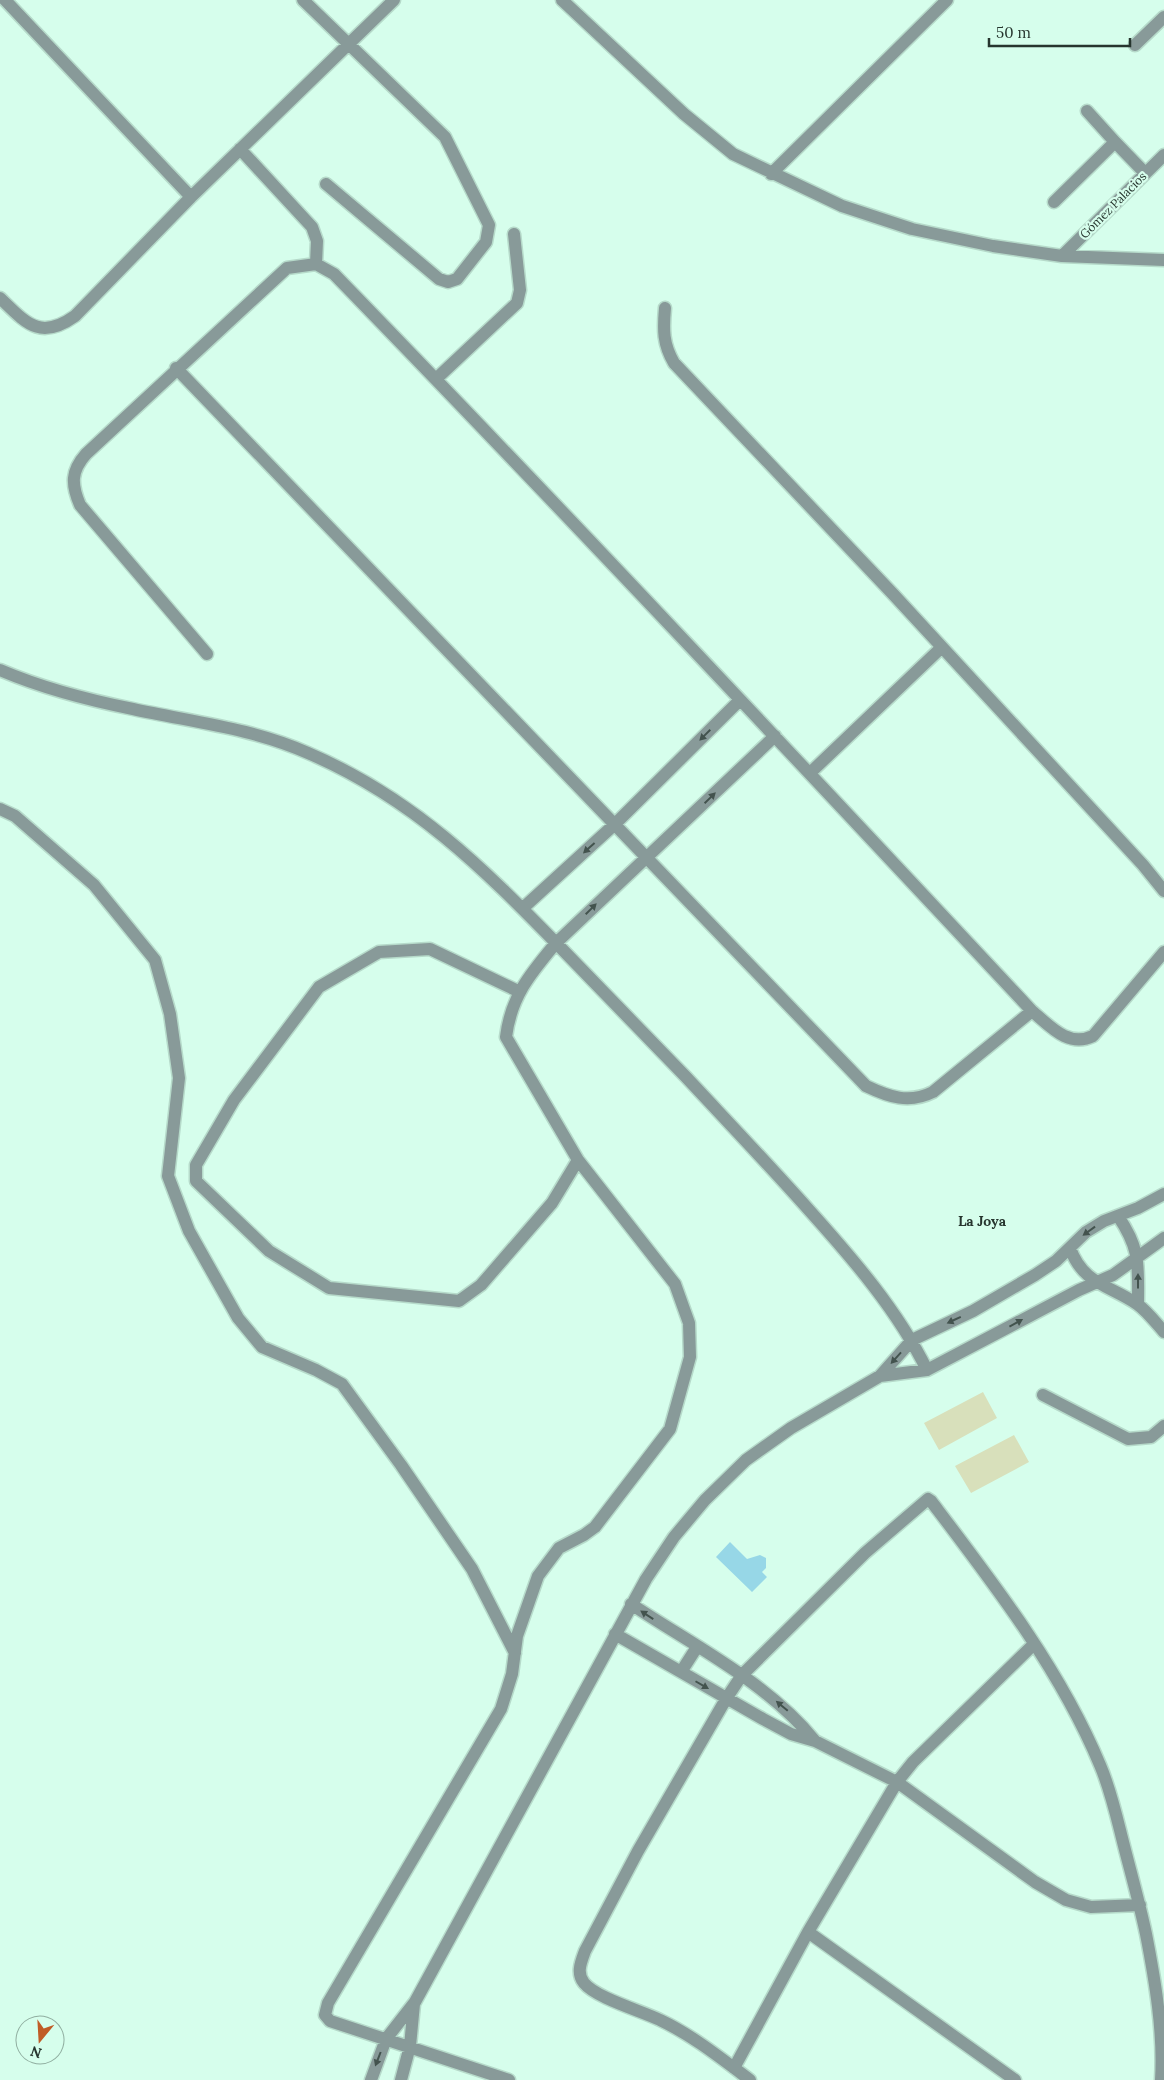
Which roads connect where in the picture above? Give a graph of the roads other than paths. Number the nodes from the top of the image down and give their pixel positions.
1 (5, 0) edge
2 (303, 0) edge
3 (394, 0) edge
4 (562, 0) edge
5 (947, 0) edge
6 (1164, 17) edge
7 (347, 44) junction
8 (1135, 45) dead end
9 (1087, 111) dead end
10 (1115, 142) junction
11 (240, 149) junction
12 (1164, 154) edge
13 (771, 174) junction
14 (1145, 174) junction
15 (326, 184) dead end
16 (191, 197) junction
17 (1054, 202) dead end
18 (514, 234) dead end
19 (1062, 256) junction
20 (1164, 260) edge
21 (316, 264) junction
22 (0, 298) edge
23 (665, 308) dead end
24 (176, 368) junction
25 (436, 379) junction
26 (941, 648) junction
27 (207, 654) dead end
28 (0, 670) edge
29 (740, 700) junction
30 (776, 736) junction
31 (810, 773) junction
32 (0, 809) edge
33 (615, 824) junction
34 (647, 857) junction
35 (1164, 891) edge
36 (523, 908) junction
37 (556, 943) junction
38 (1164, 952) edge
39 (520, 992) junction
40 (1032, 1011) junction
41 (578, 1160) junction
42 (1164, 1194) edge
43 (1118, 1216) junction
44 (1164, 1238) edge
45 (1070, 1248) junction
46 (1138, 1259) junction
47 (1098, 1284) junction
48 (1138, 1304) junction
49 (1164, 1332) edge
50 (912, 1340) junction
51 (927, 1370) junction
52 (880, 1376) junction
53 (1043, 1395) dead end
54 (1164, 1426) edge
55 (631, 1604) junction
56 (615, 1634) junction
57 (1034, 1644) junction
58 (696, 1647) junction
59 (515, 1653) junction
60 (680, 1672) junction
61 (742, 1676) junction
62 (726, 1698) junction
63 (815, 1741) junction
64 (897, 1782) junction
65 (1140, 1905) junction
66 (808, 1932) junction
67 (414, 2002) junction
68 (386, 2039) junction
69 (410, 2046) junction
70 (734, 2068) junction
71 (371, 2080) edge
72 (401, 2080) edge
73 (509, 2080) edge
74 (750, 2080) edge
75 (1015, 2080) edge
76 (1161, 2080) edge

1 - 16 street
2 - 7 street
3 - 7 street
4 - 13 street
5 - 13 street
6 - 8 street
7 - 11 street
7 - 15 street
9 - 10 street
10 - 14 street
10 - 17 street
11 - 16 street
11 - 21 street
12 - 14 street, Gómez Palacios
13 - 19 street
14 - 19 street, Gómez Palacios
16 - 22 street
18 - 25 street
19 - 20 street
21 - 24 street
21 - 25 street
23 - 26 street
24 - 27 street
24 - 33 street
25 - 29 street
26 - 31 street
26 - 35 street
28 - 36 street
29 - 30 street
29 -> 33 street
30 - 31 street
34 -> 30 street
31 - 40 street
32 - 59 street
33 - 34 street
33 -> 36 street
37 -> 34 street
34 - 40 street
36 - 37 street
37 - 39 street
37 - 50 street
38 - 40 street
39 - 41 street
39 - 41 street
41 - 59 street
42 - 43 street
43 -> 45 street
43 - 46 street
44 - 46 street
45 - 47 street
45 -> 50 street
46 - 47 street
48 -> 46 street
47 - 48 street
51 -> 47 street
48 - 49 street
50 - 51 street
50 -> 52 street
51 - 52 street
52 - 55 street
53 - 54 street
55 - 56 street
58 -> 55 street
56 - 60 street
56 - 67 street
57 - 61 street
57 - 64 street
57 - 65 street
58 - 60 street
58 - 61 street
59 - 68 street
60 -> 62 street
61 - 62 street
63 -> 61 street
62 - 63 street
62 - 70 street
63 - 64 street
64 - 65 street
64 - 66 street
65 - 76 street
66 - 70 street
66 - 75 street
67 - 68 street
67 - 69 street
68 - 69 street
68 -> 71 street
69 - 72 street
69 - 73 street
70 - 74 street

